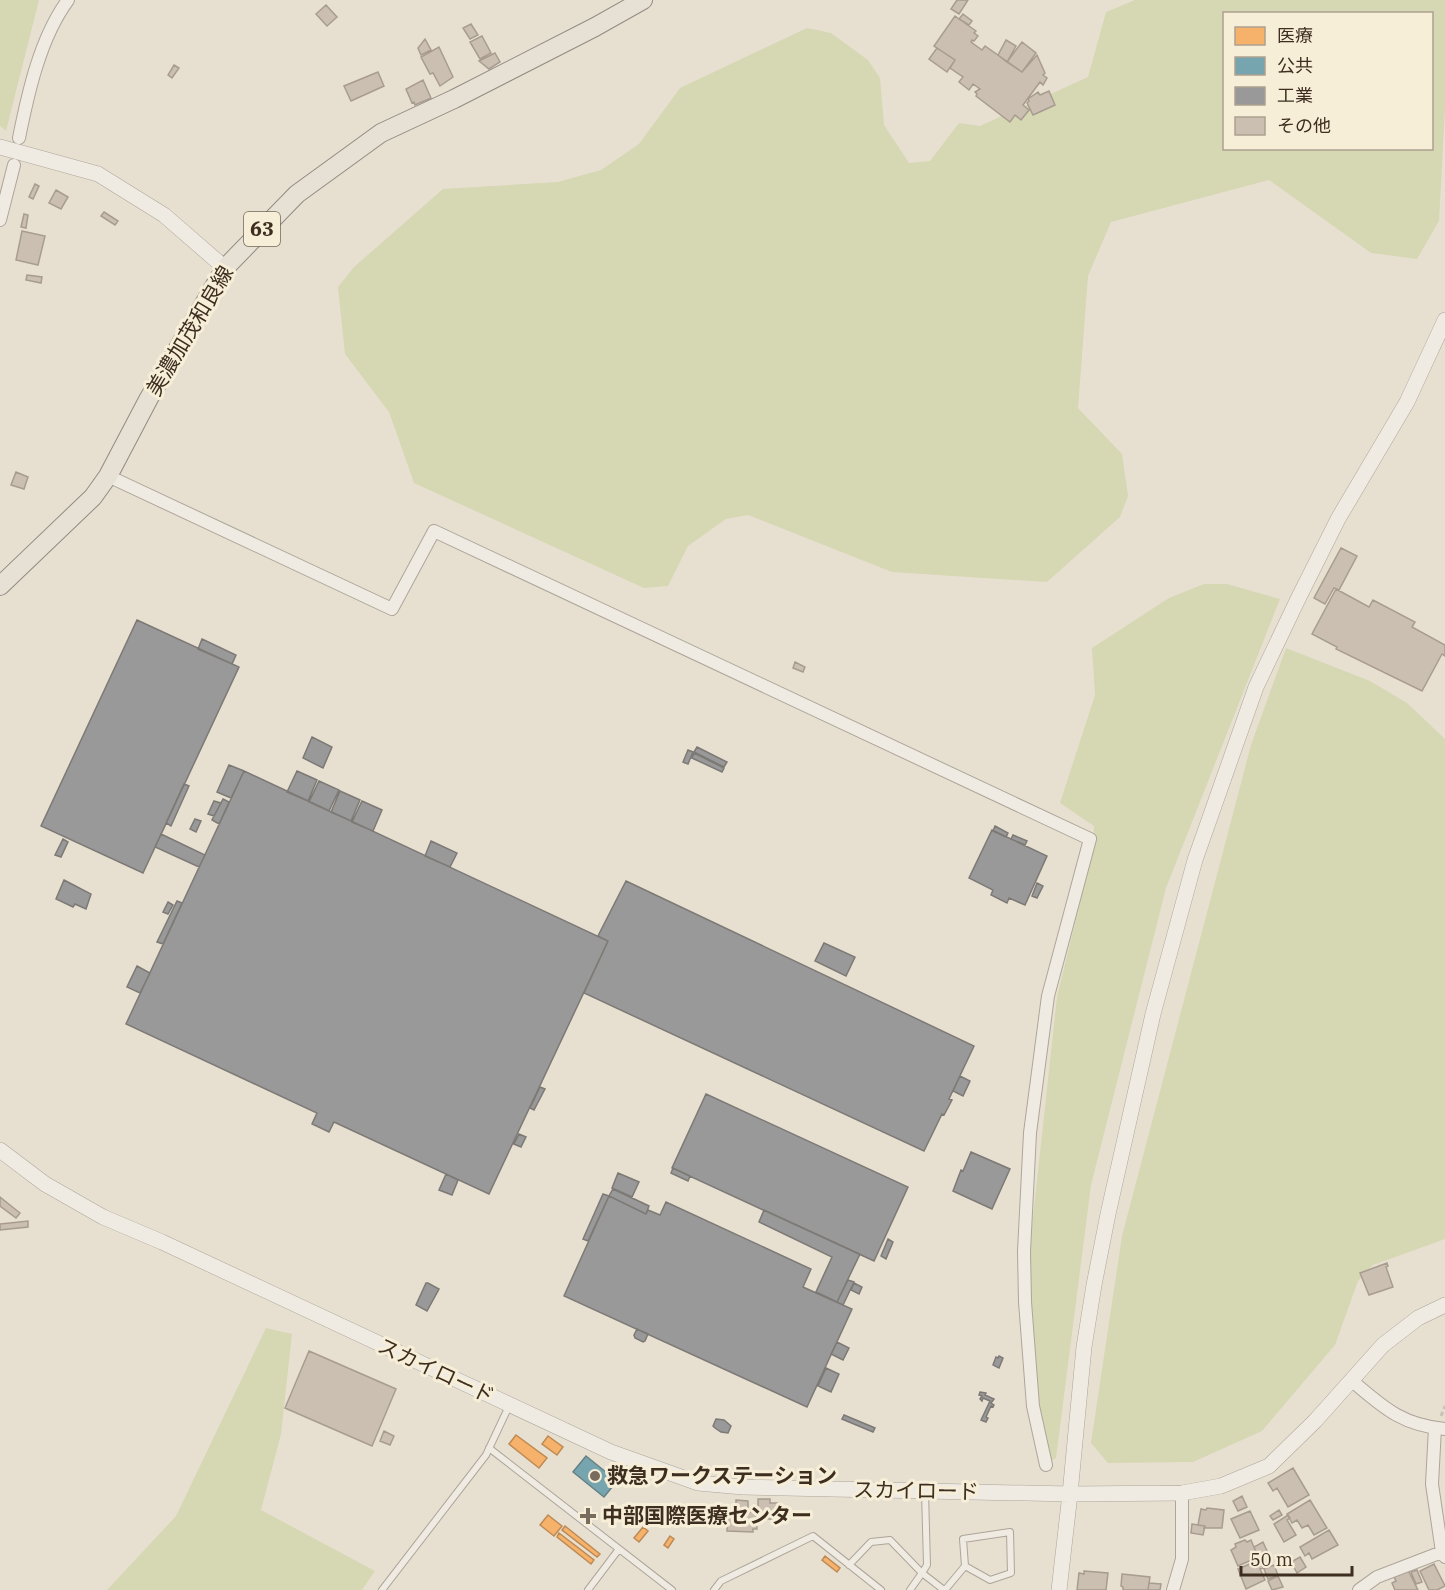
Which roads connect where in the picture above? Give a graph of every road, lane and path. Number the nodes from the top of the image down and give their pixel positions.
1 (68, 0) edge
2 (643, 0) edge
3 (19, 138) dead end
4 (0, 147) edge
5 (14, 165) dead end
6 (0, 220) edge
7 (225, 268) junction
8 (1445, 320) edge
9 (108, 476) junction
10 (0, 586) edge
11 (0, 1150) edge
12 (1445, 1305) edge
13 (1351, 1380) junction
14 (509, 1405) junction
15 (1440, 1429) edge
16 (489, 1448) junction
17 (1046, 1465) dead end
18 (925, 1491) junction
19 (1182, 1493) junction
20 (1070, 1494) junction
21 (619, 1549) junction
22 (1444, 1554) edge
23 (849, 1565) junction
24 (965, 1566) junction
25 (921, 1573) junction
26 (1377, 1577) junction
27 (382, 1590) edge
28 (588, 1590) edge
29 (672, 1590) edge
30 (714, 1590) edge
31 (881, 1590) edge
32 (910, 1590) edge
33 (945, 1590) edge
34 (1059, 1590) edge
35 (1173, 1590) edge
36 (1359, 1590) edge
37 (1382, 1590) edge

1 - 3 street
2 - 7 main road, 美濃加茂和良線 / 63
4 - 7 street
5 - 6 street
7 - 9 main road, 美濃加茂和良線 / 63
8 - 20 street
9 - 10 main road, 美濃加茂和良線 / 63
9 - 17 street
11 - 14 street, スカイロード
12 - 13 street, スカイロード
13 - 15 street
13 - 19 street, スカイロード
14 - 16 lane
14 - 18 street, スカイロード
15 - 22 street
16 - 21 lane
16 - 27 lane
18 - 20 street, スカイロード
18 - 25 lane
19 - 20 street, スカイロード
19 - 35 street
20 - 34 street
21 - 28 lane
21 - 29 lane
22 - 26 street
23 - 25 lane
23 - 30 lane
23 - 31 lane
24 - 24 lane
24 - 33 lane
25 - 32 lane
25 - 33 lane
26 - 36 street
26 - 37 street

